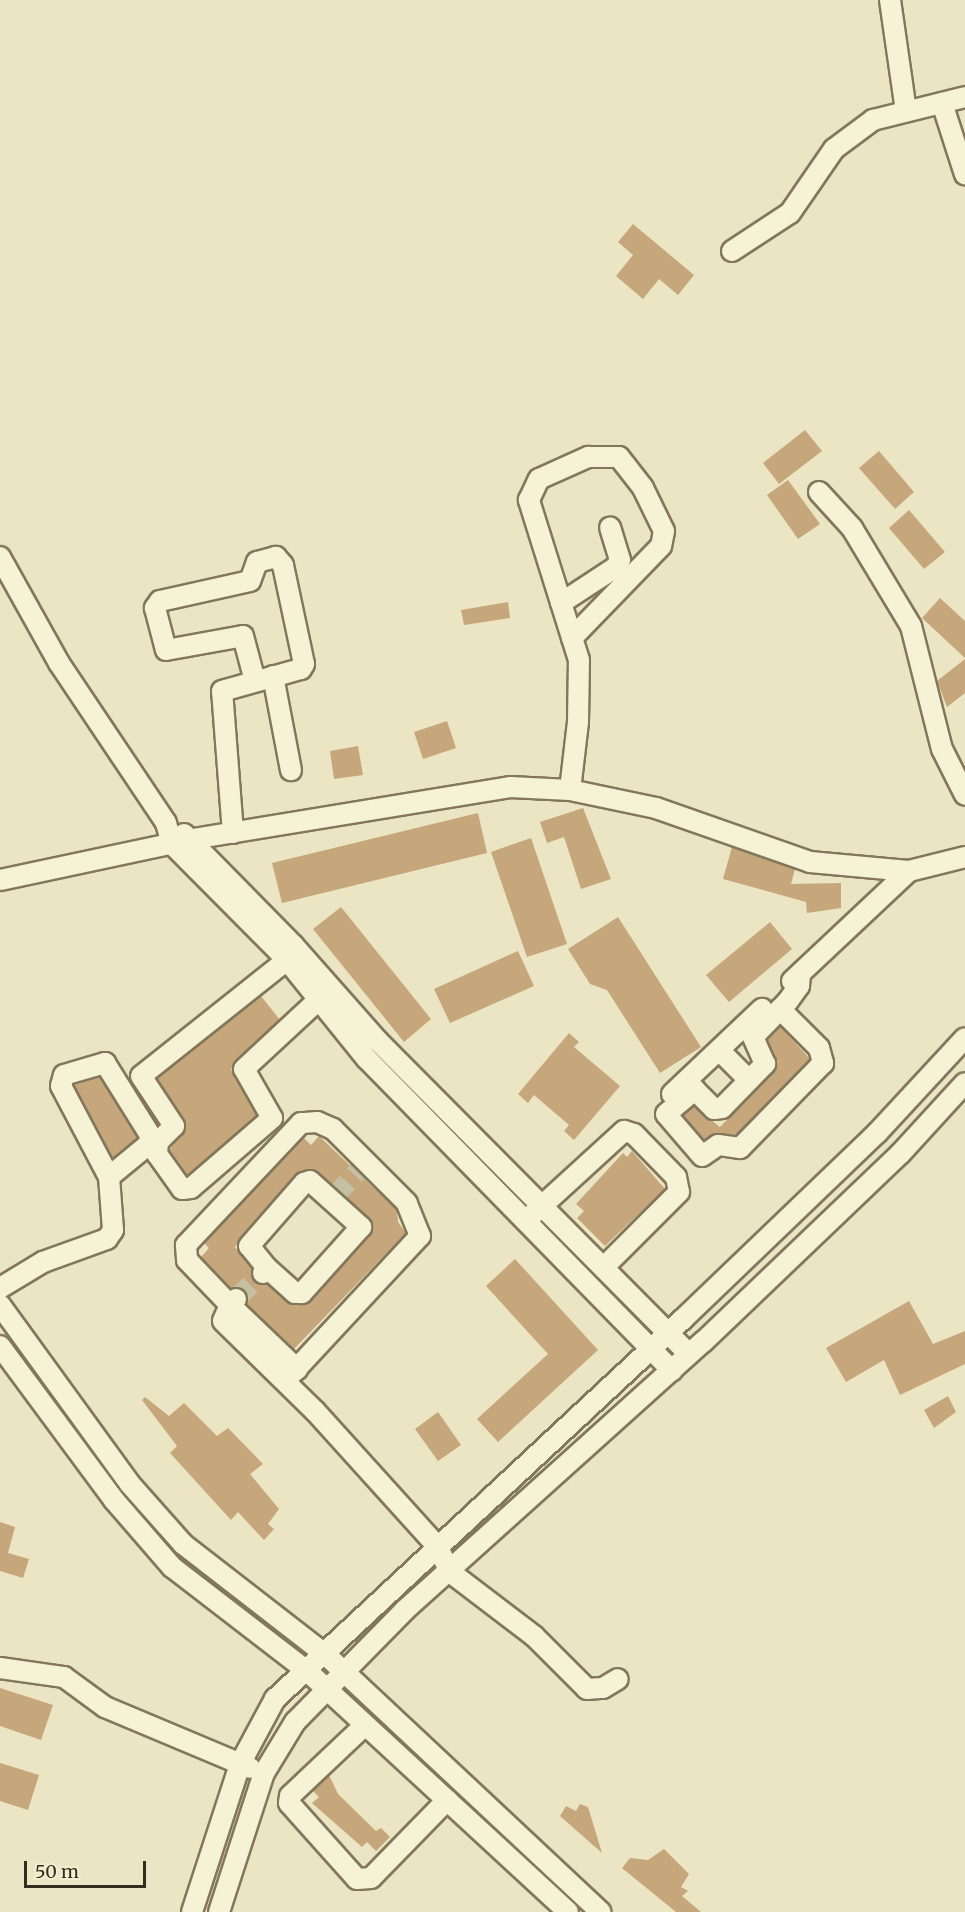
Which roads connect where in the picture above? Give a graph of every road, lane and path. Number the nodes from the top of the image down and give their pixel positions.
1 (890, 0) edge
2 (958, 103) edge
3 (906, 111) junction
4 (965, 174) edge
5 (732, 251) dead end
6 (819, 492) dead end
7 (610, 528) dead end
8 (0, 557) edge
9 (561, 603) junction
10 (572, 638) junction
11 (264, 678) junction
12 (291, 770) dead end
13 (570, 790) junction
14 (965, 795) edge
15 (166, 823) junction
16 (233, 833) junction
17 (193, 839) junction
18 (172, 844) junction
19 (965, 857) edge
20 (909, 871) junction
21 (0, 880) edge
22 (287, 960) junction
23 (800, 974) junction
24 (325, 993) junction
25 (780, 1009) junction
26 (965, 1038) edge
27 (719, 1050) junction
28 (749, 1080) junction
29 (965, 1083) edge
30 (670, 1096) dead end
31 (879, 1131) junction
32 (900, 1154) junction
33 (110, 1177) junction
34 (332, 1198) joint
35 (541, 1206) junction
36 (526, 1221) junction
37 (603, 1268) junction
38 (0, 1288) edge
39 (0, 1305) edge
40 (668, 1332) junction
41 (0, 1346) edge
42 (651, 1348) junction
43 (689, 1354) junction
44 (672, 1370) junction
45 (291, 1374) junction
46 (520, 1467) junction
47 (541, 1489) junction
48 (437, 1546) junction
49 (450, 1572) junction
50 (326, 1655) junction
51 (0, 1668) edge
52 (307, 1671) junction
53 (346, 1674) junction
54 (618, 1678) dead end
55 (328, 1690) junction
56 (365, 1725) junction
57 (240, 1764) junction
58 (264, 1773) junction
59 (447, 1800) junction
60 (192, 1912) edge
61 (219, 1912) edge
62 (568, 1912) edge
63 (601, 1912) edge

1 - 3 street
2 - 3 street
2 - 4 street
3 - 5 street
6 - 14 street
7 - 9 street
8 - 15 street
9 - 10 street
9 - 10 street
10 - 13 street
11 - 11 street
11 - 12 street
11 - 16 street
13 - 16 street
13 - 20 street
15 - 17 street
15 - 18 street
16 - 17 street
17 - 18 street
17 - 24 street
18 - 21 street
18 - 22 street
19 - 20 street
20 - 23 street
22 - 24 street
22 - 24 street
23 - 25 street
23 - 27 street
24 - 35 street
24 - 36 street
25 - 28 street
25 - 28 street
26 - 31 street
27 - 28 street
27 - 30 street
29 - 32 street
31 - 32 street
31 - 40 street
32 - 43 street
33 - 33 street
33 - 38 street
34 - 34 street
35 - 36 street
35 - 37 street
35 - 37 street
36 - 42 street
37 - 40 street
39 - 50 street
40 - 42 street
40 - 43 street
41 - 52 street
42 - 44 street
42 - 46 street
43 - 44 street
44 - 47 street
45 - 45 street
45 - 48 street
46 - 47 street
46 - 48 street
47 - 49 street
48 - 49 street
48 - 50 street
49 - 53 street
49 - 54 street
50 - 52 street
50 - 53 street
51 - 57 street
52 - 55 street
52 - 57 street
53 - 55 street
53 - 63 street
55 - 56 street
55 - 58 street
56 - 59 street
56 - 59 street
57 - 58 street
57 - 60 street
58 - 61 street
59 - 62 street

